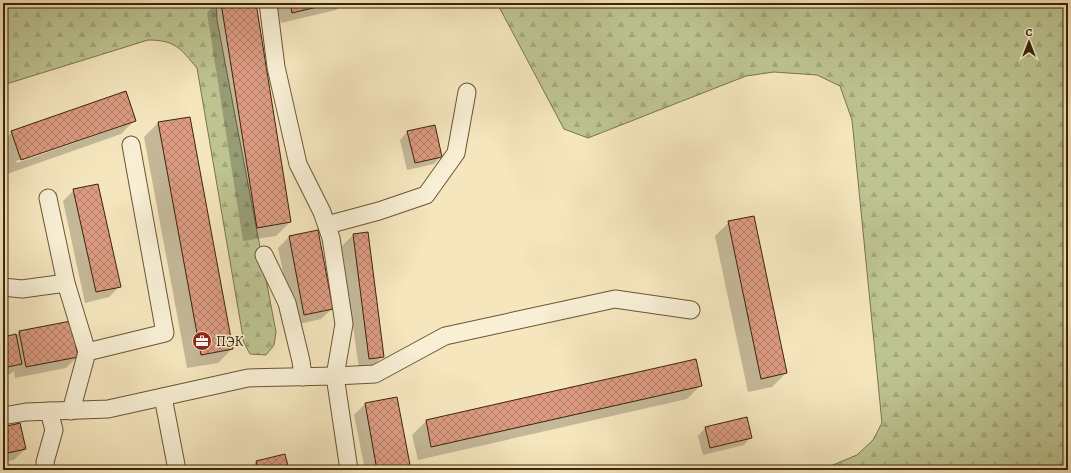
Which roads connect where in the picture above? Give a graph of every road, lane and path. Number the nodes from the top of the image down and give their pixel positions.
1 (268, 3) edge
2 (467, 92) dead end
3 (131, 144) dead end
4 (48, 198) dead end
5 (327, 225) junction
6 (264, 255) dead end
7 (66, 283) junction
8 (3, 287) edge
9 (691, 310) dead end
10 (87, 352) junction
11 (334, 376) junction
12 (303, 377) junction
13 (163, 397) junction
14 (71, 410) junction
15 (49, 411) junction
16 (3, 416) edge
17 (46, 470) edge
18 (177, 470) edge
19 (349, 470) edge

1 - 5 lane
2 - 5 lane
3 - 10 lane
4 - 7 lane
5 - 11 lane
6 - 12 lane
7 - 8 lane
7 - 10 lane
9 - 11 lane
10 - 14 lane
11 - 12 lane
11 - 19 lane
12 - 13 lane
13 - 14 lane
13 - 18 lane
14 - 15 lane
15 - 16 lane
15 - 17 lane

